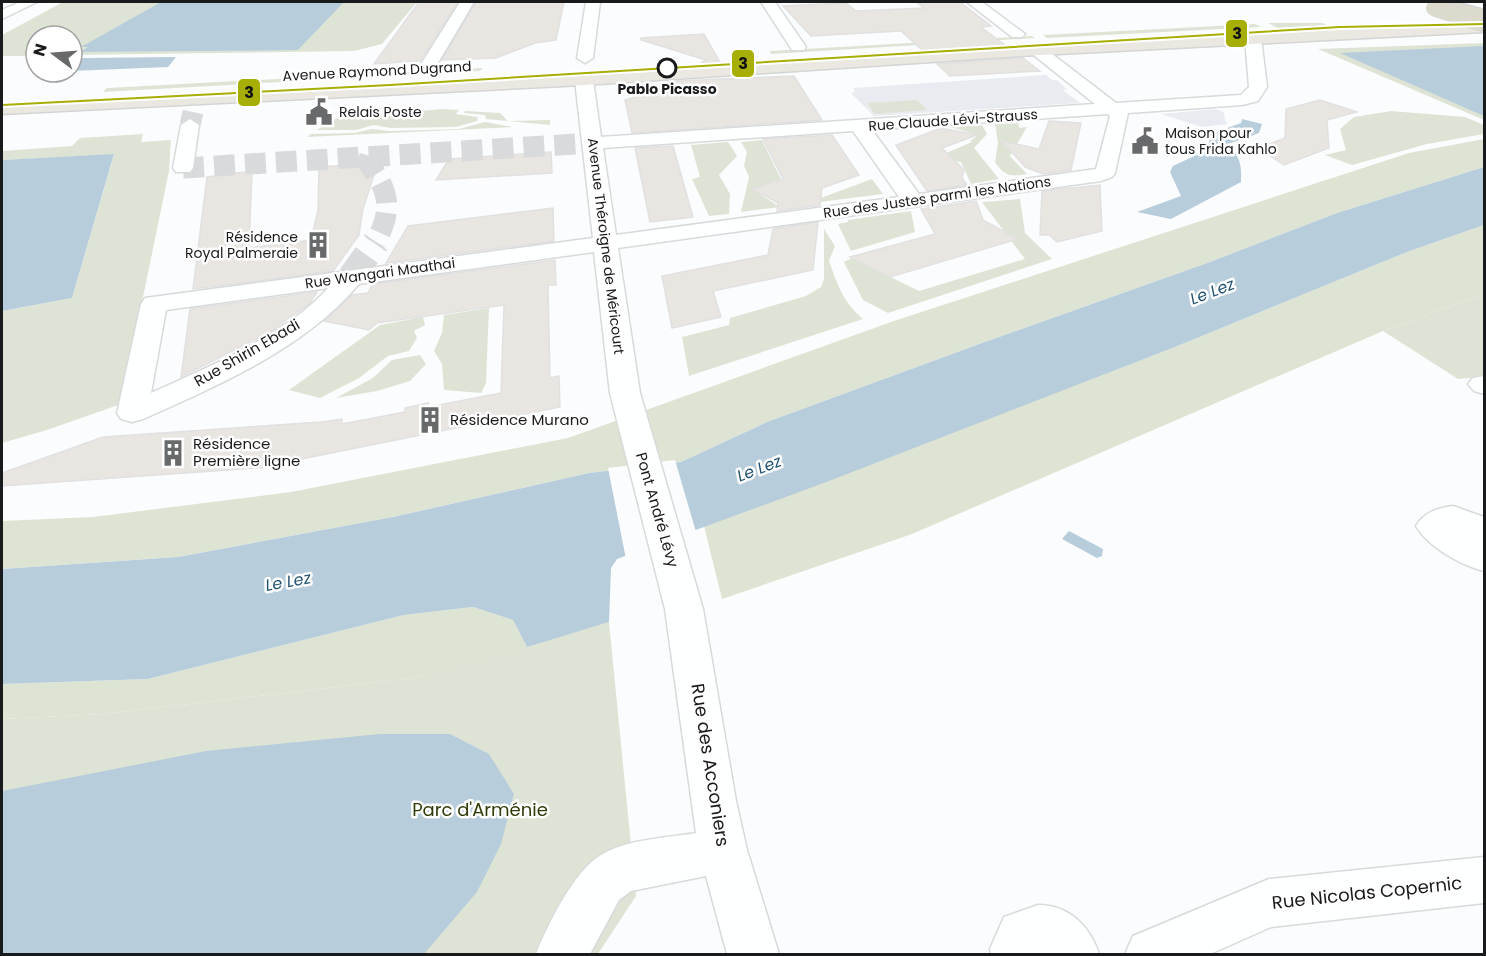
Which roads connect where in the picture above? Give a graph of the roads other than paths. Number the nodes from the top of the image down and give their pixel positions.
1 (30, 2) edge
2 (467, 2) edge
3 (593, 2) edge
4 (768, 2) edge
5 (974, 2) edge
6 (1438, 5) edge
7 (2, 15) edge
8 (1485, 15) edge
9 (1324, 19) dead end
10 (1485, 23) edge
11 (1017, 34) junction
12 (995, 36) dead end
13 (1253, 38) junction
14 (1036, 42) junction
15 (803, 47) joint
16 (774, 49) dead end
17 (583, 58) junction
18 (447, 68) dead end
19 (426, 69) junction
20 (404, 70) dead end
21 (583, 80) junction
22 (2, 109) edge
23 (1114, 109) junction
24 (193, 112) junction
25 (859, 126) junction
26 (593, 143) junction
27 (183, 168) dead end
28 (912, 200) junction
29 (605, 242) junction
30 (351, 277) junction
31 (629, 412) joint
32 (132, 413) joint
33 (1485, 532) edge
34 (1485, 558) edge
35 (684, 609) joint
36 (723, 850) junction
37 (1485, 880) edge
38 (562, 954) edge
39 (753, 954) edge
40 (1017, 954) edge
41 (1073, 954) edge
42 (1151, 954) edge

1 - 7 street
2 - 19 street
3 - 17 street
4 - 15 street
5 - 11 street
6 - 8 highway
6 - 10 highway, bridge
9 - 10 main road
10 - 13 main road, Avenue Raymond Dugrand
11 - 12 main road, Avenue Raymond Dugrand
11 - 14 main road, Avenue Raymond Dugrand
13 - 14 main road, Avenue Raymond Dugrand
13 - 23 street, Rue Claude Lévi-Strauss
14 - 21 main road, Avenue Raymond Dugrand
14 - 23 street
15 - 16 main road
17 - 21 main road
17 - 21 main road
18 - 19 main road, Avenue Raymond Dugrand
19 - 20 main road, Avenue Raymond Dugrand
21 - 24 main road, Avenue Raymond Dugrand
21 - 26 street, Avenue Théroigne de Méricourt
22 - 24 main road, Avenue Raymond Dugrand
23 - 25 street, Rue Claude Lévi-Strauss
23 - 28 street, Rue des Justes parmi les Nations
24 - 27 street
25 - 26 street, Rue Claude Lévi-Strauss
25 - 28 street
26 - 29 street, Avenue Théroigne de Méricourt
28 - 29 street, Rue des Justes parmi les Nations
29 - 30 street, Rue Wangari Maathai
29 - 31 street, Avenue Théroigne de Méricourt
30 - 32 street, Rue Shirin Ebadi
30 - 32 street, Rue Wangari Maathai
31 - 35 street, Pont André Lévy
33 - 34 street
35 - 36 street, Rue des Acconiers
36 - 38 street
36 - 39 street, Rue des Acconiers
37 - 42 street, Rue Nicolas Copernic
40 - 41 street

